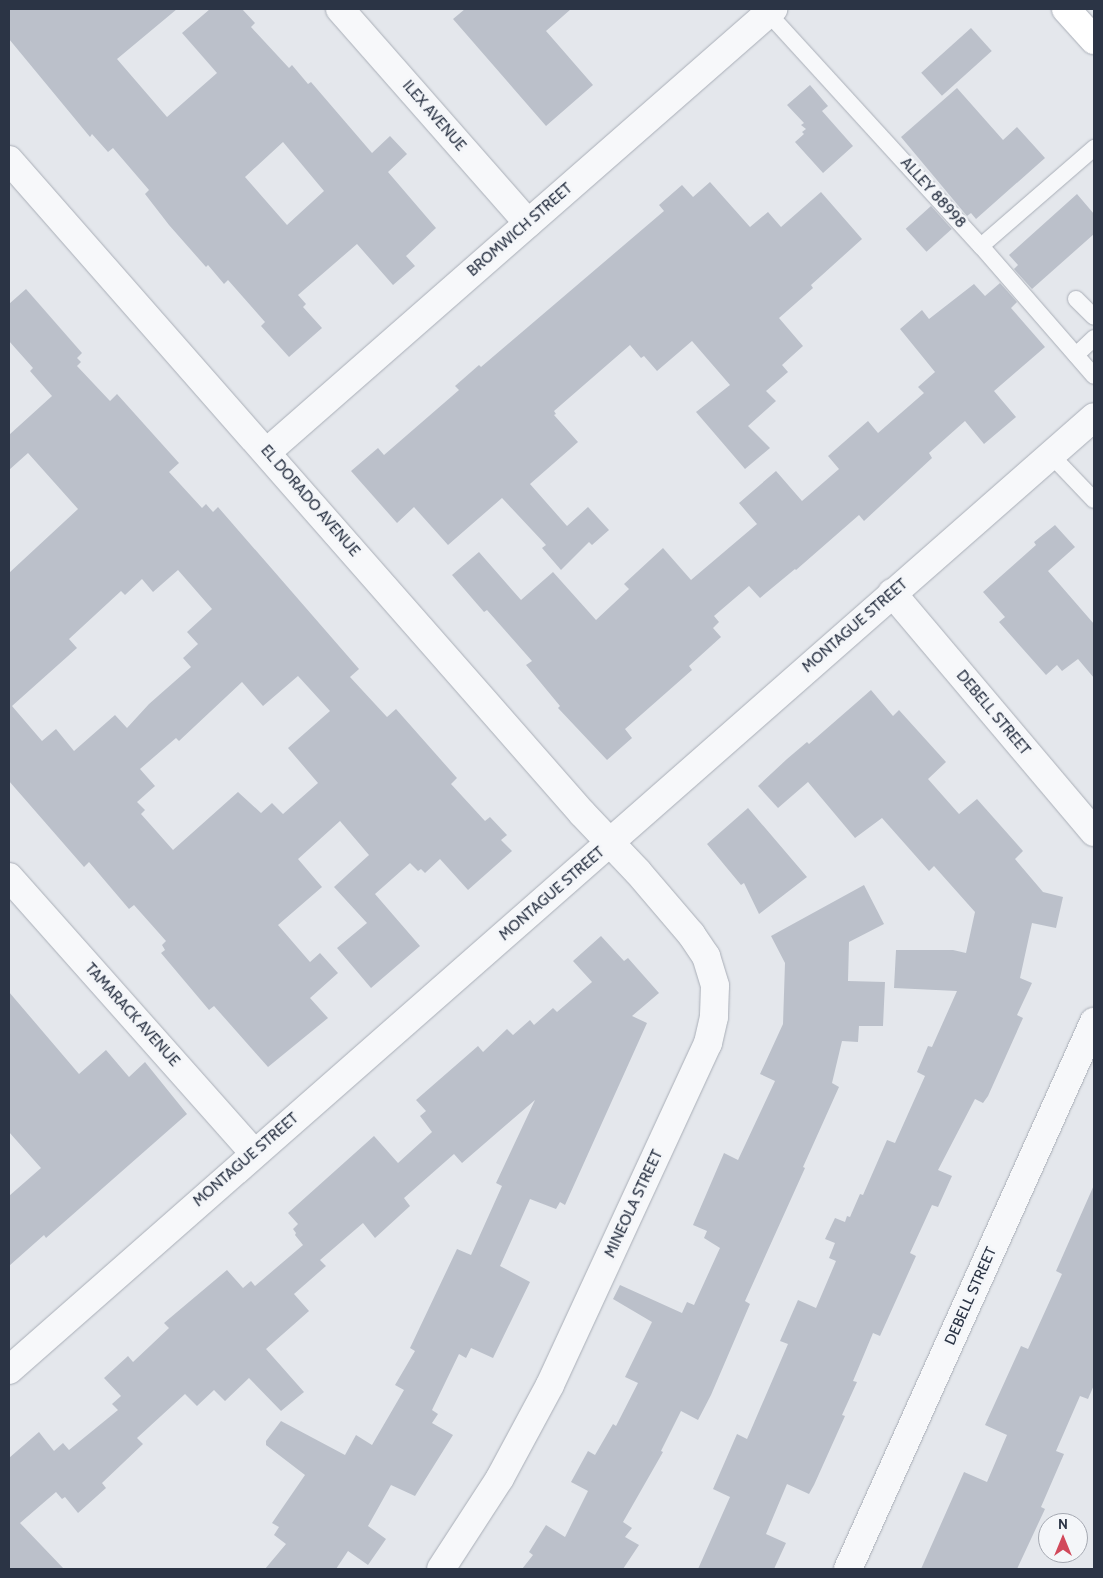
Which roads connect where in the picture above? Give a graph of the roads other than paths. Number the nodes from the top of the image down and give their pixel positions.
1 (340, 9) edge
2 (1066, 9) edge
3 (770, 11) edge
4 (1094, 40) edge
5 (1094, 148) edge
6 (9, 160) edge
7 (528, 223) junction
8 (981, 246) junction
9 (1076, 299) dead end
10 (1094, 317) edge
11 (1094, 338) edge
12 (1076, 356) junction
13 (1094, 376) edge
14 (1094, 417) edge
15 (267, 452) junction
16 (1051, 455) junction
17 (1094, 500) edge
18 (892, 593) junction
19 (1094, 832) edge
20 (610, 843) junction
21 (9, 876) edge
22 (1094, 1022) edge
23 (254, 1153) junction
24 (9, 1370) edge
25 (441, 1569) edge
26 (848, 1569) edge

1 - 7 street, ILEX AVENUE
2 - 4 main road
3 - 7 street, BROMWICH STREET
3 - 8 lane, ALLEY 88998
5 - 8 lane
6 - 15 street, EL DORADO AVENUE
7 - 15 street, BROMWICH STREET
8 - 12 lane, ALLEY 88998
9 - 10 lane
11 - 12 lane
12 - 13 lane, ALLEY 88998
14 - 16 street, MONTAGUE STREET
15 - 20 street, EL DORADO AVENUE
16 - 17 lane
16 - 18 street, MONTAGUE STREET
18 - 19 street, DEBELL STREET
18 - 20 street, MONTAGUE STREET
20 - 23 street, MONTAGUE STREET
20 - 25 street, MINEOLA STREET
21 - 23 street, TAMARACK AVENUE
22 - 26 street, DEBELL STREET
23 - 24 street, MONTAGUE STREET

